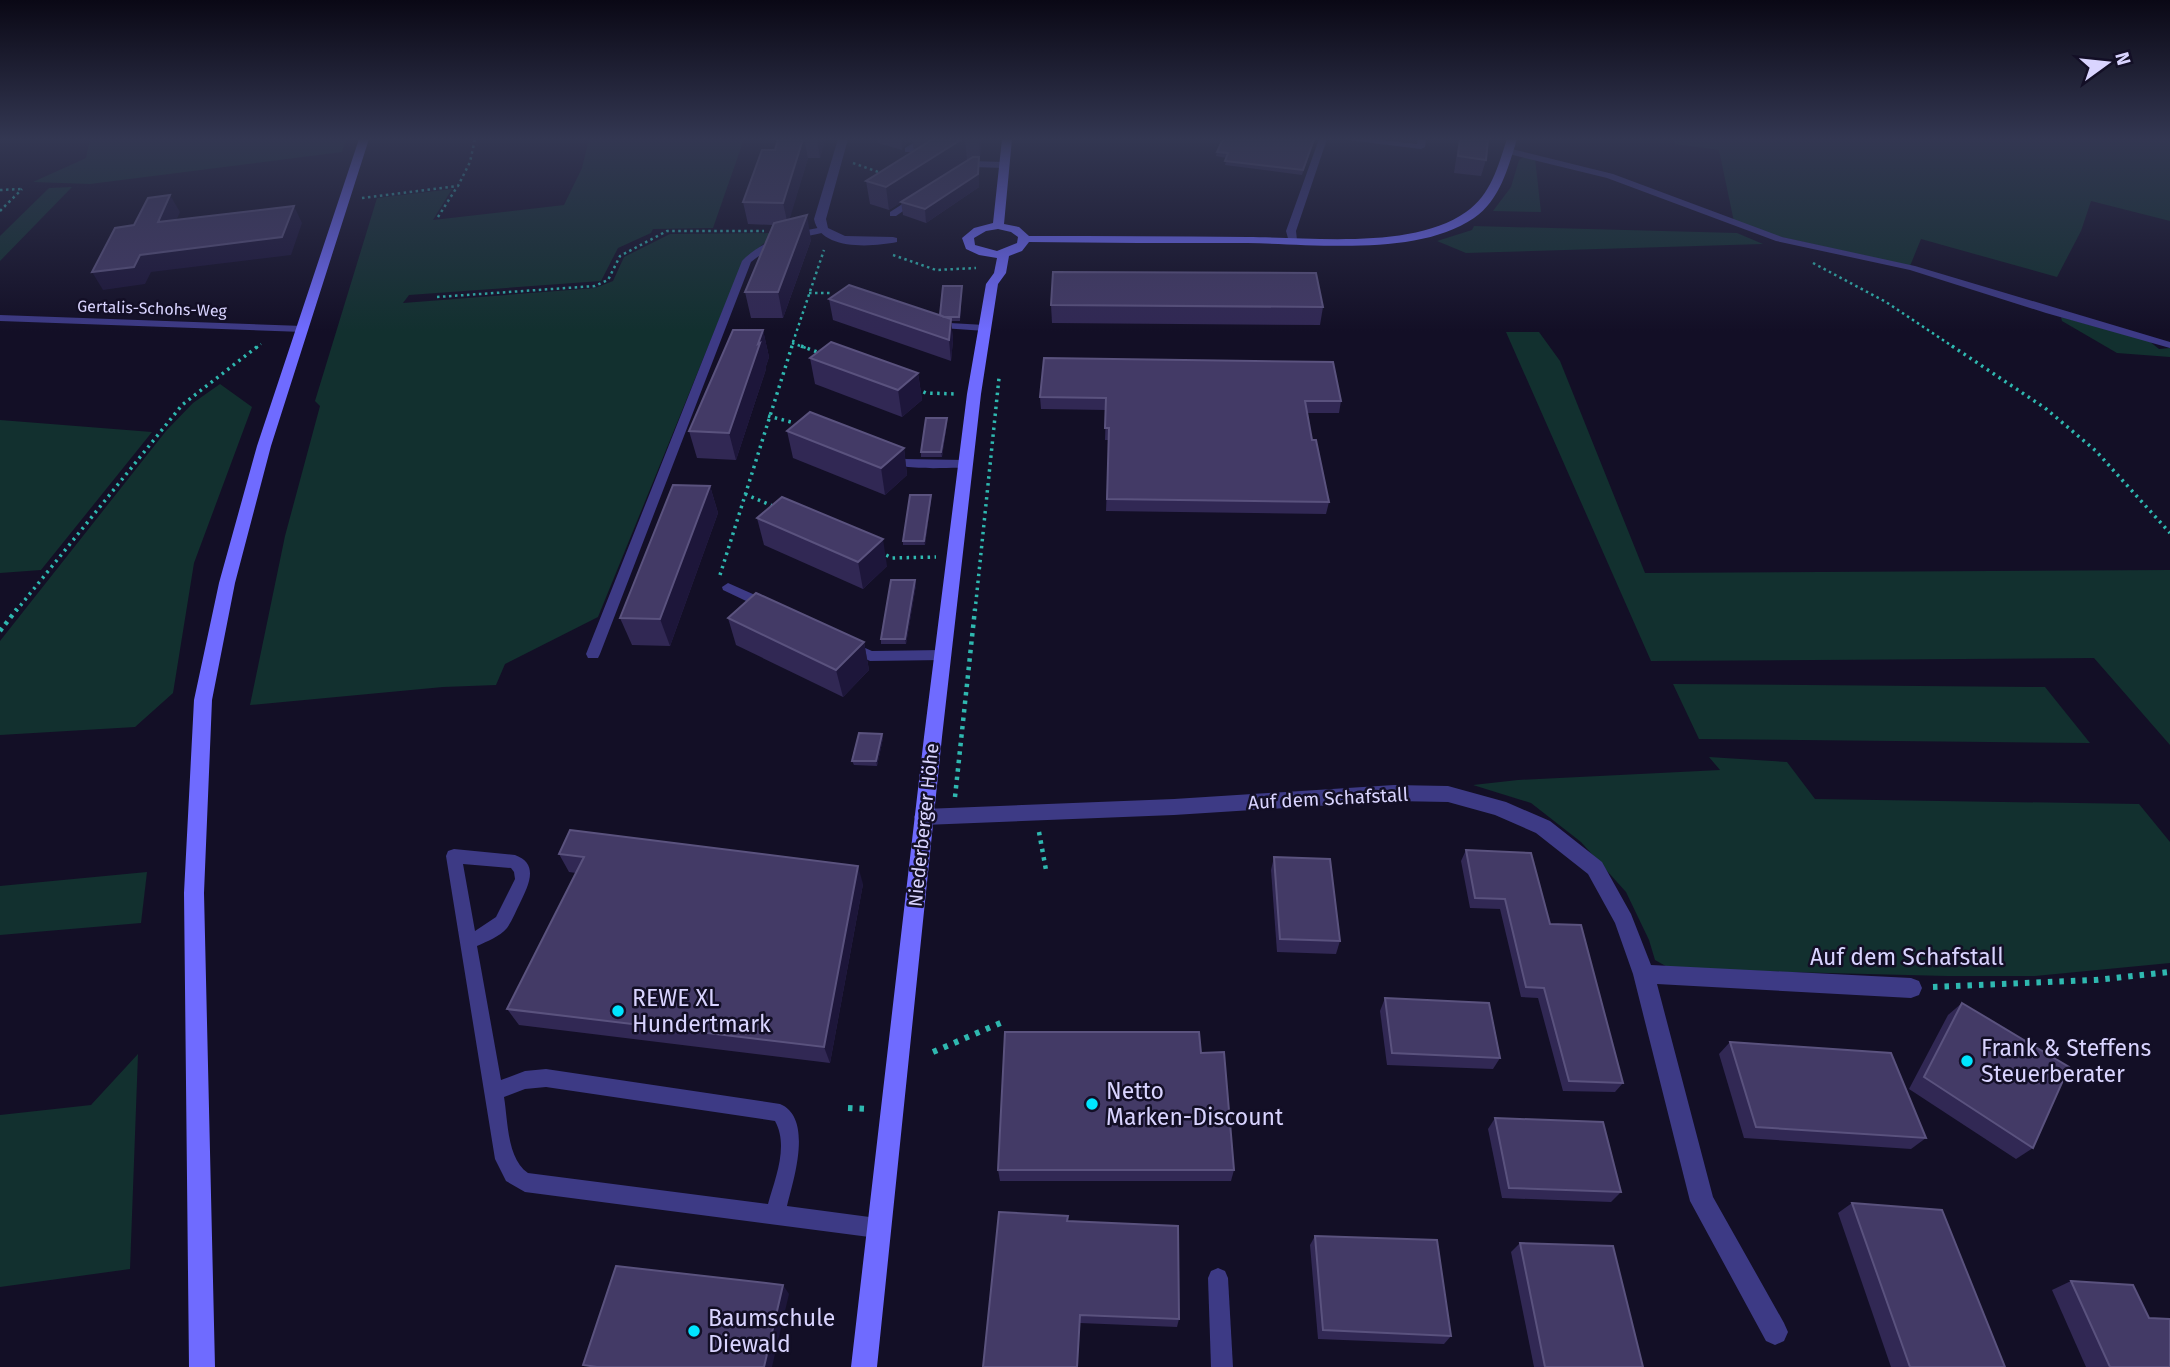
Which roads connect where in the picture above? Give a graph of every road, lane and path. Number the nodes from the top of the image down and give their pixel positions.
1 (344, 203) edge
2 (447, 203) edge
3 (825, 203) edge
4 (909, 203) edge
5 (1000, 203) edge
6 (1301, 203) edge
7 (1484, 203) edge
8 (1681, 203) edge
9 (892, 214) edge
10 (438, 217) dead end
11 (998, 226) junction
12 (802, 233) junction
13 (826, 233) junction
14 (1025, 239) junction
15 (893, 240) dead end
16 (1292, 240) junction
17 (887, 253) dead end
18 (1003, 253) junction
19 (990, 254) junction
20 (1810, 262) dead end
21 (989, 275) junction
22 (809, 293) junction
23 (831, 293) dead end
24 (437, 296) dead end
25 (0, 318) edge
26 (924, 323) edge
27 (281, 328) junction
28 (985, 328) junction
29 (303, 329) junction
30 (792, 342) junction
31 (2170, 345) edge
32 (829, 356) edge
33 (999, 371) dead end
34 (914, 388) edge
35 (974, 394) junction
36 (768, 416) junction
37 (791, 422) dead end
38 (876, 454) edge
39 (966, 464) junction
40 (745, 494) junction
41 (782, 510) edge
42 (2170, 533) edge
43 (868, 547) edge
44 (955, 556) junction
45 (728, 587) joint
46 (775, 610) edge
47 (0, 631) edge
48 (835, 639) edge
49 (593, 654) dead end
50 (943, 655) junction
51 (1035, 814) junction
52 (924, 817) junction
53 (953, 817) junction
54 (1045, 870) dead end
55 (468, 942) junction
56 (2170, 972) edge
57 (1644, 974) junction
58 (1911, 988) joint
59 (1005, 1021) dead end
60 (933, 1052) dead end
61 (493, 1091) junction
62 (848, 1108) dead end
63 (863, 1109) dead end
64 (775, 1214) junction
65 (877, 1228) junction
66 (1218, 1278) dead end
67 (1775, 1332) dead end
68 (202, 1367) edge
69 (864, 1367) edge
70 (1222, 1367) edge

1 - 29 street
2 - 10 path
3 - 13 street
4 - 9 lane
5 - 11 street
6 - 16 lane
7 - 16 street
8 - 31 lane
11 - 14 street
11 - 19 street
12 - 13 lane
12 - 24 path
12 - 49 lane
13 - 15 street
13 - 22 path
14 - 16 street
14 - 18 street
17 - 21 path
18 - 19 street
18 - 21 street, Niederberger Höhe
19 - 21 street, Niederberger Höhe
20 - 42 path
21 - 28 street, Niederberger Höhe
22 - 23 path
22 - 30 path
25 - 27 lane, Gertalis-Schohs-Weg
26 - 28 lane
27 - 29 lane, Gertalis-Schohs-Weg
27 - 47 path
28 - 35 street, Niederberger Höhe
29 - 68 street
30 - 32 path
30 - 36 path
33 - 53 path
34 - 35 path
35 - 39 street, Niederberger Höhe
36 - 37 path
36 - 40 path
38 - 39 lane
39 - 44 street, Niederberger Höhe
40 - 41 path
40 - 45 path
43 - 44 path
44 - 50 street, Niederberger Höhe
45 - 46 lane
48 - 50 lane
50 - 52 street, Niederberger Höhe
51 - 53 street, Auf dem Schafstall
51 - 54 path
51 - 57 street, Auf dem Schafstall
52 - 53 street, Auf dem Schafstall
52 - 65 street, Niederberger Höhe
55 - 55 lane
55 - 61 lane
56 - 58 path, Auf dem Schafstall
57 - 58 street, Auf dem Schafstall
57 - 67 street, Auf dem Schafstall
59 - 60 path
61 - 64 lane
61 - 64 lane
62 - 63 path
64 - 65 lane
65 - 69 street, Niederberger Höhe
66 - 70 lane

